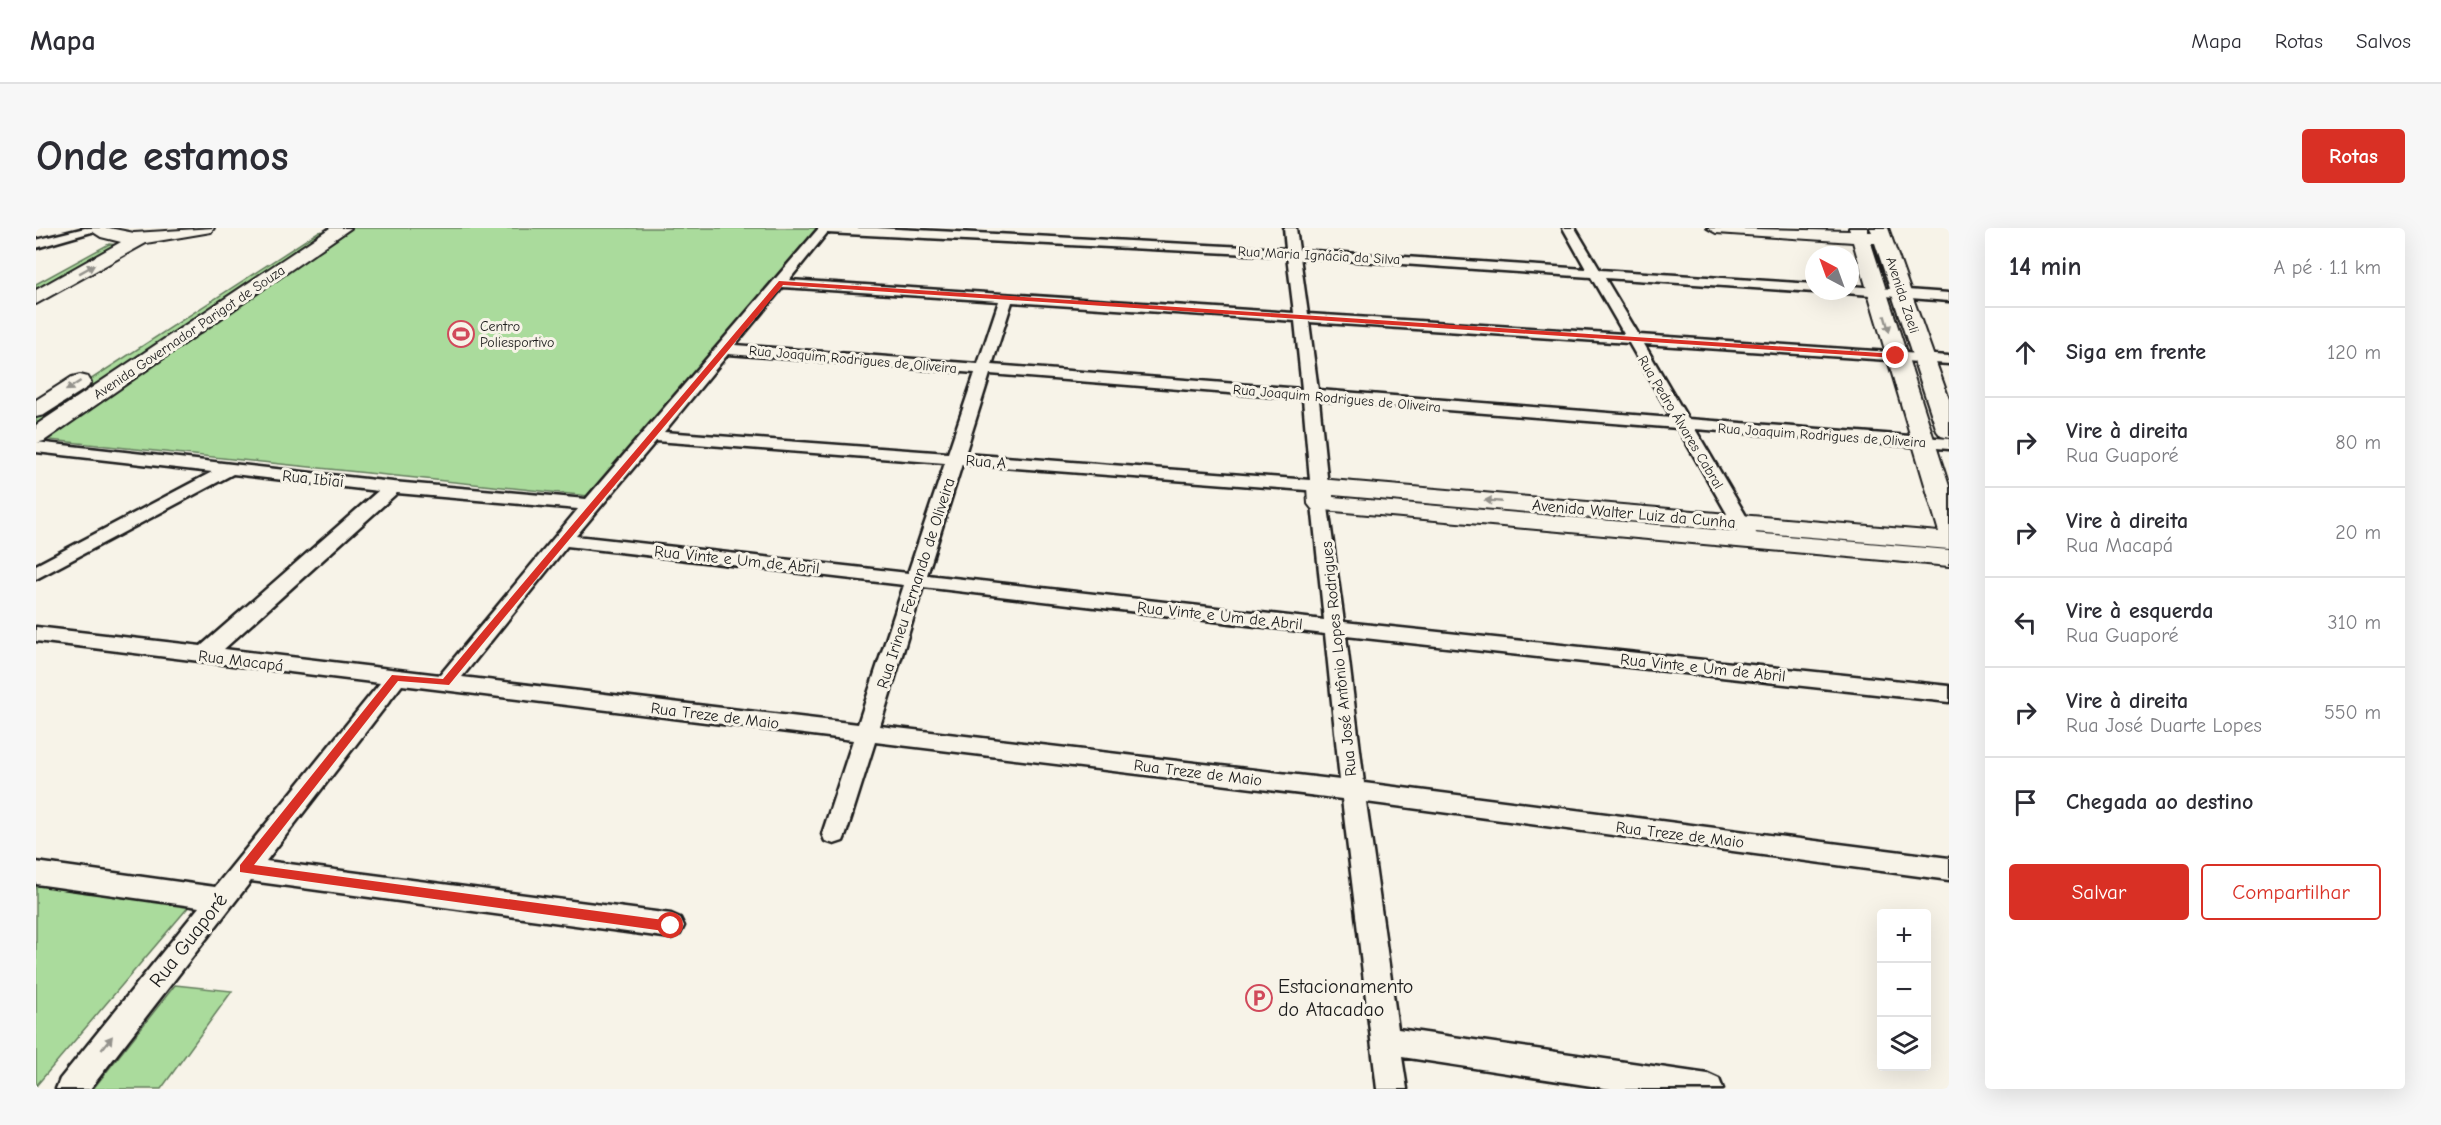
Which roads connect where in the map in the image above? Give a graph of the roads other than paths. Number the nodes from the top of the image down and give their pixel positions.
1 (205, 228) edge
2 (316, 228) edge
3 (342, 228) edge
4 (825, 228) edge
5 (1290, 228) edge
6 (1569, 228) edge
7 (1716, 228) edge
8 (1836, 228) edge
9 (96, 229) edge
10 (1870, 232) edge
11 (117, 236) junction
12 (144, 237) junction
13 (36, 243) edge
14 (1293, 253) junction
15 (1594, 272) junction
16 (36, 281) edge
17 (781, 283) junction
18 (1805, 287) edge
19 (1859, 291) edge
20 (1878, 292) junction
21 (1902, 294) junction
22 (1007, 297) junction
23 (1949, 297) edge
24 (36, 298) edge
25 (1302, 316) junction
26 (1631, 339) junction
27 (726, 349) junction
28 (1896, 356) junction
29 (116, 358) dead end
30 (1923, 358) junction
31 (1949, 360) edge
32 (984, 370) junction
33 (96, 371) dead end
34 (1311, 396) junction
35 (36, 410) edge
36 (1682, 425) junction
37 (1949, 431) edge
38 (36, 436) edge
39 (652, 436) junction
40 (1923, 442) junction
41 (1949, 444) edge
42 (36, 447) edge
43 (956, 459) junction
44 (230, 469) junction
45 (393, 487) junction
46 (1320, 495) junction
47 (591, 505) junction
48 (1949, 527) edge
49 (1746, 532) junction
50 (563, 540) junction
51 (1949, 541) edge
52 (1949, 558) edge
53 (36, 573) edge
54 (916, 581) junction
55 (1335, 628) junction
56 (36, 634) edge
57 (204, 655) junction
58 (396, 678) junction
59 (446, 682) junction
60 (1949, 694) edge
61 (867, 733) junction
62 (1353, 791) junction
63 (834, 834) dead end
64 (244, 869) junction
65 (1949, 869) edge
66 (36, 873) edge
67 (220, 899) junction
68 (671, 926) dead end
69 (1386, 1041) junction
70 (71, 1089) edge
71 (1392, 1089) edge
72 (1708, 1089) edge

1 - 12 street
2 - 29 street, Avenida Governador Parigot de Souza
3 - 38 street, Avenida Governador Parigot de Souza
4 - 14 street, Rua Maria Ignácia da Silva
4 - 17 street
5 - 14 street, Rua José Antônio Lopes Rodrigues
6 - 15 street, Rua Pedro Álvares Cabral
7 - 10 street
8 - 10 street
9 - 11 street
9 - 13 street
10 - 20 street, Avenida Zaeli
10 - 21 street, Avenida Zaeli
11 - 12 street
11 - 16 street
24 -> 12 street
14 - 15 street, Rua Maria Ignácia da Silva
14 - 25 street, Rua José Antônio Lopes Rodrigues
15 - 18 street, Rua Maria Ignácia da Silva
15 - 26 street, Rua Pedro Álvares Cabral
17 - 22 street
17 - 27 street
19 - 20 street
20 - 21 street
20 -> 28 street, Avenida Zaeli
21 - 23 street
21 - 30 street, Avenida Zaeli
22 - 25 street
22 - 32 street, Rua Irineu Fernando de Oliveira
25 - 26 street
25 - 34 street, Rua José Antônio Lopes Rodrigues
26 - 28 street
26 - 36 street, Rua Pedro Álvares Cabral
27 - 32 street, Rua Joaquim Rodrigues de Oliveira
27 - 39 street
28 - 30 street
28 - 40 street, Avenida Zaeli
30 - 31 street
30 - 37 street, Avenida Zaeli
32 - 34 street, Rua Joaquim Rodrigues de Oliveira
32 - 43 street, Rua Irineu Fernando de Oliveira
33 -> 35 street, Avenida Governador Parigot de Souza
34 - 36 street, Rua Joaquim Rodrigues de Oliveira
34 - 46 street, Rua José Antônio Lopes Rodrigues
36 - 40 street, Rua Joaquim Rodrigues de Oliveira
36 - 49 street, Rua Pedro Álvares Cabral
39 - 43 street, Rua A
39 - 47 street
40 - 41 street, Rua Joaquim Rodrigues de Oliveira
40 - 48 street, Avenida Zaeli
42 - 44 street, Rua Ibiai
43 - 46 street, Rua A
43 - 54 street, Rua Irineu Fernando de Oliveira
44 - 45 street, Rua Ibiai
44 - 53 street
45 - 47 street, Rua Ibiai
45 - 57 street
46 - 49 street, Avenida Walter Luiz da Cunha
46 - 55 street, Rua José Antônio Lopes Rodrigues
47 - 50 street
49 - 51 street, Avenida Walter Luiz da Cunha
49 - 52 street, Avenida Walter Luiz da Cunha
50 - 54 street, Rua Vinte e Um de Abril
50 - 59 street
54 - 55 street, Rua Vinte e Um de Abril
54 - 61 street, Rua Irineu Fernando de Oliveira
55 - 60 street, Rua Vinte e Um de Abril
55 - 62 street, Rua José Antônio Lopes Rodrigues
56 - 57 street, Rua Macapá
57 - 58 street, Rua Macapá
58 - 59 street, Rua Macapá
58 - 64 street, Rua Guaporé
59 - 61 street, Rua Treze de Maio
61 - 62 street, Rua Treze de Maio
61 - 63 street, Rua Irineu Fernando de Oliveira
62 - 65 street, Rua Treze de Maio
62 - 69 street, Rua José Antônio Lopes Rodrigues
64 - 67 street, Rua Guaporé
64 - 68 street
66 - 67 street
70 -> 67 street, Rua Guaporé
69 - 71 street, Rua José Antônio Lopes Rodrigues
69 - 72 street

